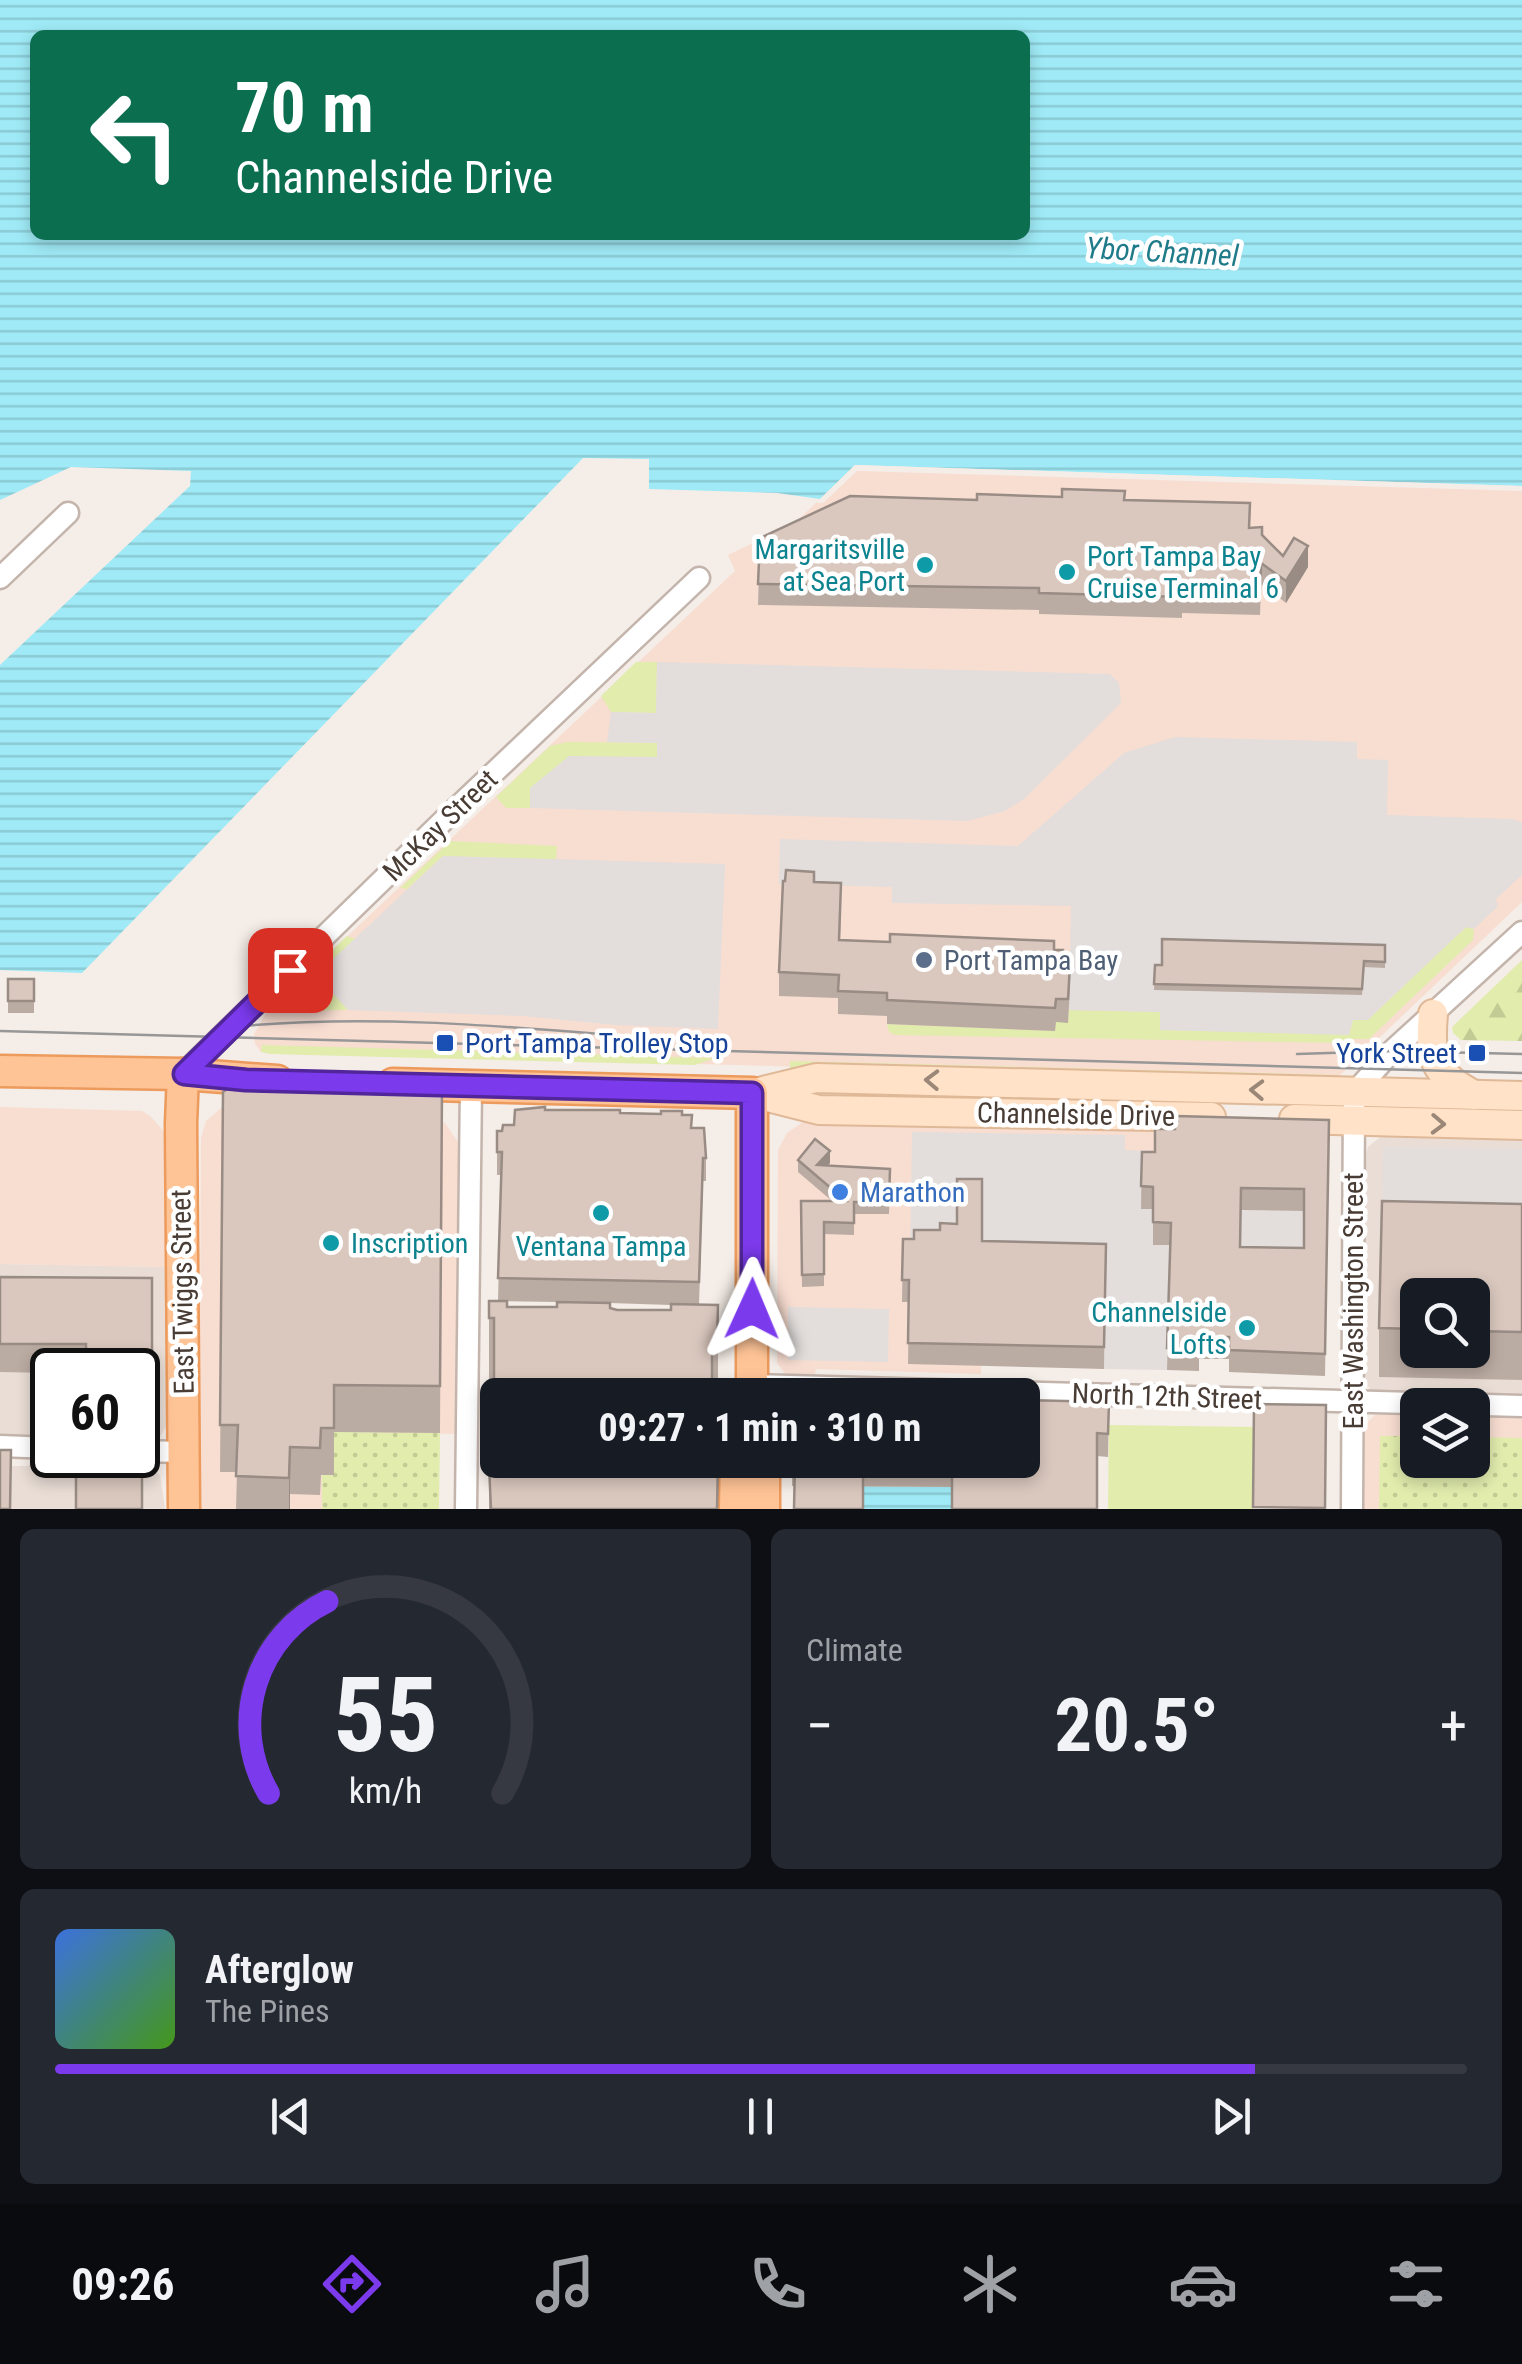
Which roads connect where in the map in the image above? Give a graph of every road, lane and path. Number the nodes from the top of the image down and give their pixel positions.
1 (68, 514) dead end
2 (0, 578) edge
3 (699, 578) dead end
4 (1522, 932) edge
5 (1433, 1014) junction
6 (0, 1070) edge
7 (184, 1074) junction
8 (303, 1081) edge
9 (360, 1083) edge
10 (471, 1086) junction
11 (752, 1093) junction
12 (1476, 1096) junction
13 (1522, 1096) edge
14 (1354, 1107) junction
15 (1522, 1125) edge
16 (752, 1378) edge
17 (1040, 1397) edge
18 (1354, 1402) junction
19 (1522, 1406) edge
20 (0, 1446) edge
21 (30, 1447) edge
22 (160, 1451) edge
23 (184, 1452) junction
24 (736, 1478) edge
25 (764, 1478) edge
26 (184, 1509) edge
27 (466, 1509) edge
28 (735, 1509) edge
29 (764, 1509) edge
30 (1352, 1509) edge

1 - 2 street
3 - 7 street, McKay Street
4 - 5 street
5 - 12 main road
5 - 14 street
6 - 7 main road
7 - 8 main road
7 - 23 main road, East Twiggs Street
9 - 10 main road, Channelside Drive
10 - 11 main road, Channelside Drive
10 - 27 street
14 -> 11 main road, Channelside Drive
11 - 14 main road, Channelside Drive
11 - 16 main road
12 - 13 main road, Channelside Drive
12 - 14 main road, Channelside Drive
14 -> 15 main road, Channelside Drive
14 - 18 street, East Washington Street
17 - 18 street, North 12th Street
18 - 19 street, North 12th Street
18 - 30 street, East Washington Street
20 - 21 street
22 - 23 street
23 - 26 main road, East Twiggs Street
24 - 28 main road
25 - 29 main road

